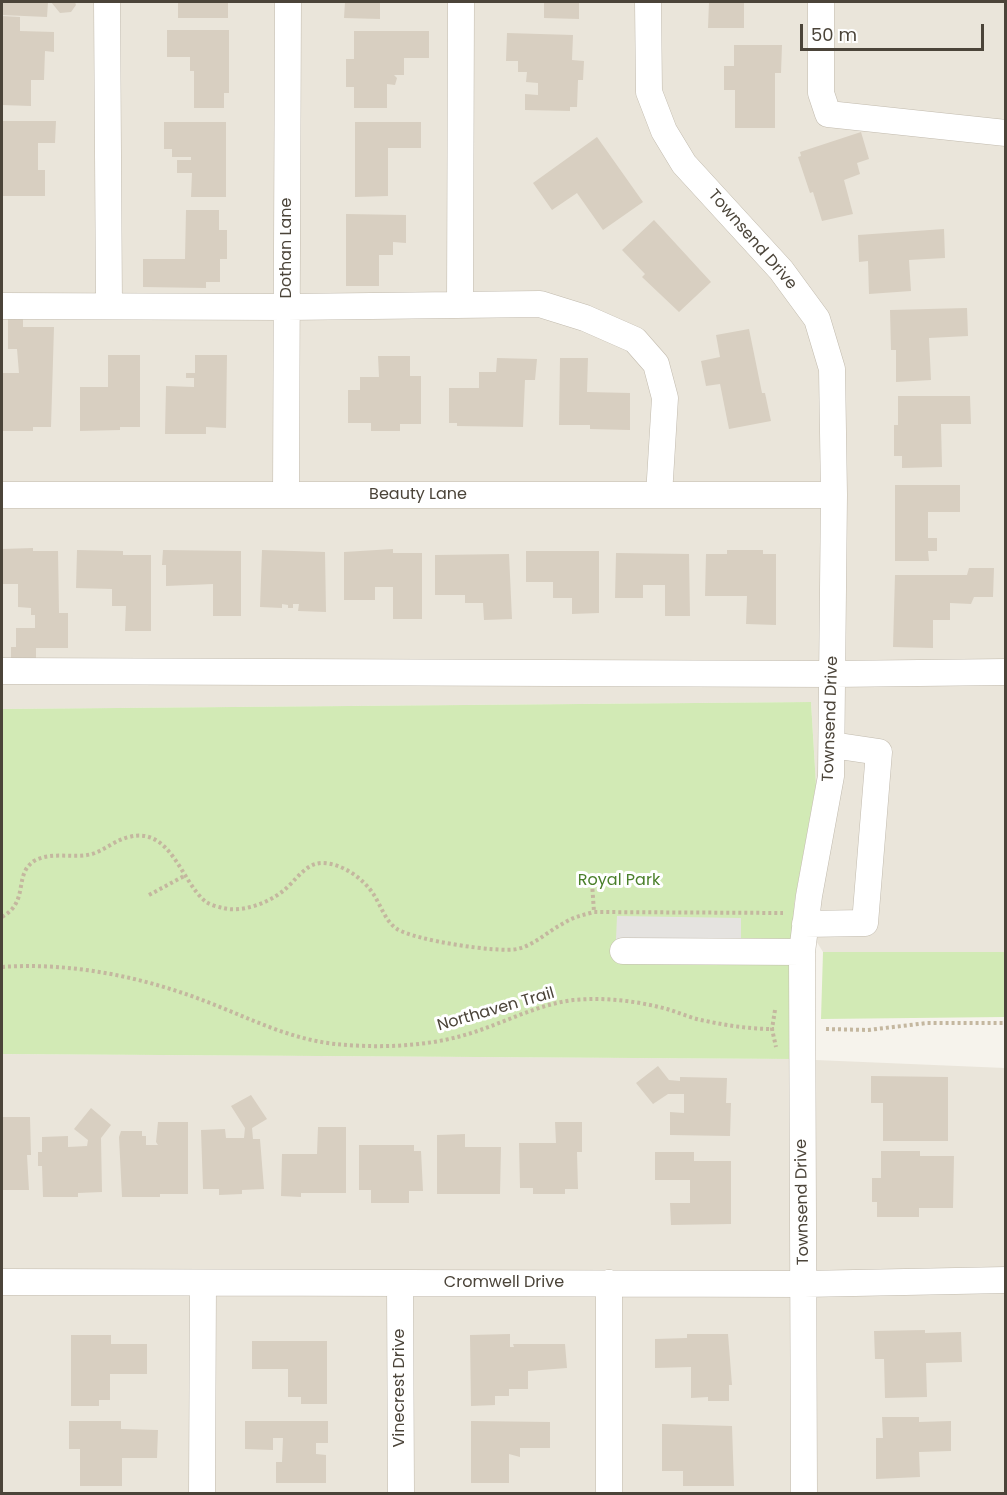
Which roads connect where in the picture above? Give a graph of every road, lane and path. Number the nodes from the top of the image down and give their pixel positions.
1 (107, 2) edge
2 (288, 2) edge
3 (461, 2) edge
4 (648, 2) edge
5 (821, 2) edge
6 (1005, 133) edge
7 (460, 305) junction
8 (2, 306) edge
9 (109, 306) junction
10 (287, 307) junction
11 (286, 494) junction
12 (2, 495) edge
13 (659, 495) junction
14 (834, 495) junction
15 (2, 671) edge
16 (1005, 672) edge
17 (833, 674) junction
18 (831, 745) junction
19 (186, 875) junction
20 (592, 883) dead end
21 (149, 895) dead end
22 (594, 912) junction
23 (2, 917) edge
24 (805, 924) junction
25 (623, 951) dead end
26 (790, 952) junction
27 (2, 968) edge
28 (776, 1006) dead end
29 (1005, 1023) edge
30 (772, 1029) junction
31 (801, 1029) junction
32 (777, 1054) dead end
33 (1005, 1280) edge
34 (2, 1282) edge
35 (203, 1283) junction
36 (400, 1283) junction
37 (609, 1283) junction
38 (804, 1284) junction
39 (202, 1494) edge
40 (401, 1494) edge
41 (609, 1494) edge
42 (804, 1494) edge

1 - 9 street
2 - 10 street, Dothan Lane
3 - 7 street
4 - 14 street, Townsend Drive
5 - 6 street
7 - 10 street
7 - 13 street
8 - 9 street
9 - 10 street
10 - 11 street, Dothan Lane
11 - 12 street, Beauty Lane
11 - 13 street, Beauty Lane
13 - 14 street, Beauty Lane
14 - 17 street, Townsend Drive
15 - 17 street
16 - 17 street
17 - 18 street, Townsend Drive
18 - 24 street, Townsend Drive
18 - 24 street
19 - 21 path
19 - 22 path
19 - 23 path
20 - 22 path
22 - 26 path
24 - 26 street, Townsend Drive
25 - 26 street
26 - 31 street, Townsend Drive
27 - 30 path, Northaven Trail
28 - 30 path
29 - 31 path, Northaven Trail
30 - 31 path, Northaven Trail
30 - 32 path
31 - 38 street, Townsend Drive
33 - 38 street, Cromwell Drive
34 - 35 street, Cromwell Drive
35 - 36 street, Cromwell Drive
35 - 39 street
36 - 37 street, Cromwell Drive
36 - 40 street, Vinecrest Drive
37 - 38 street, Cromwell Drive
37 - 41 street
38 - 42 street, Townsend Drive

